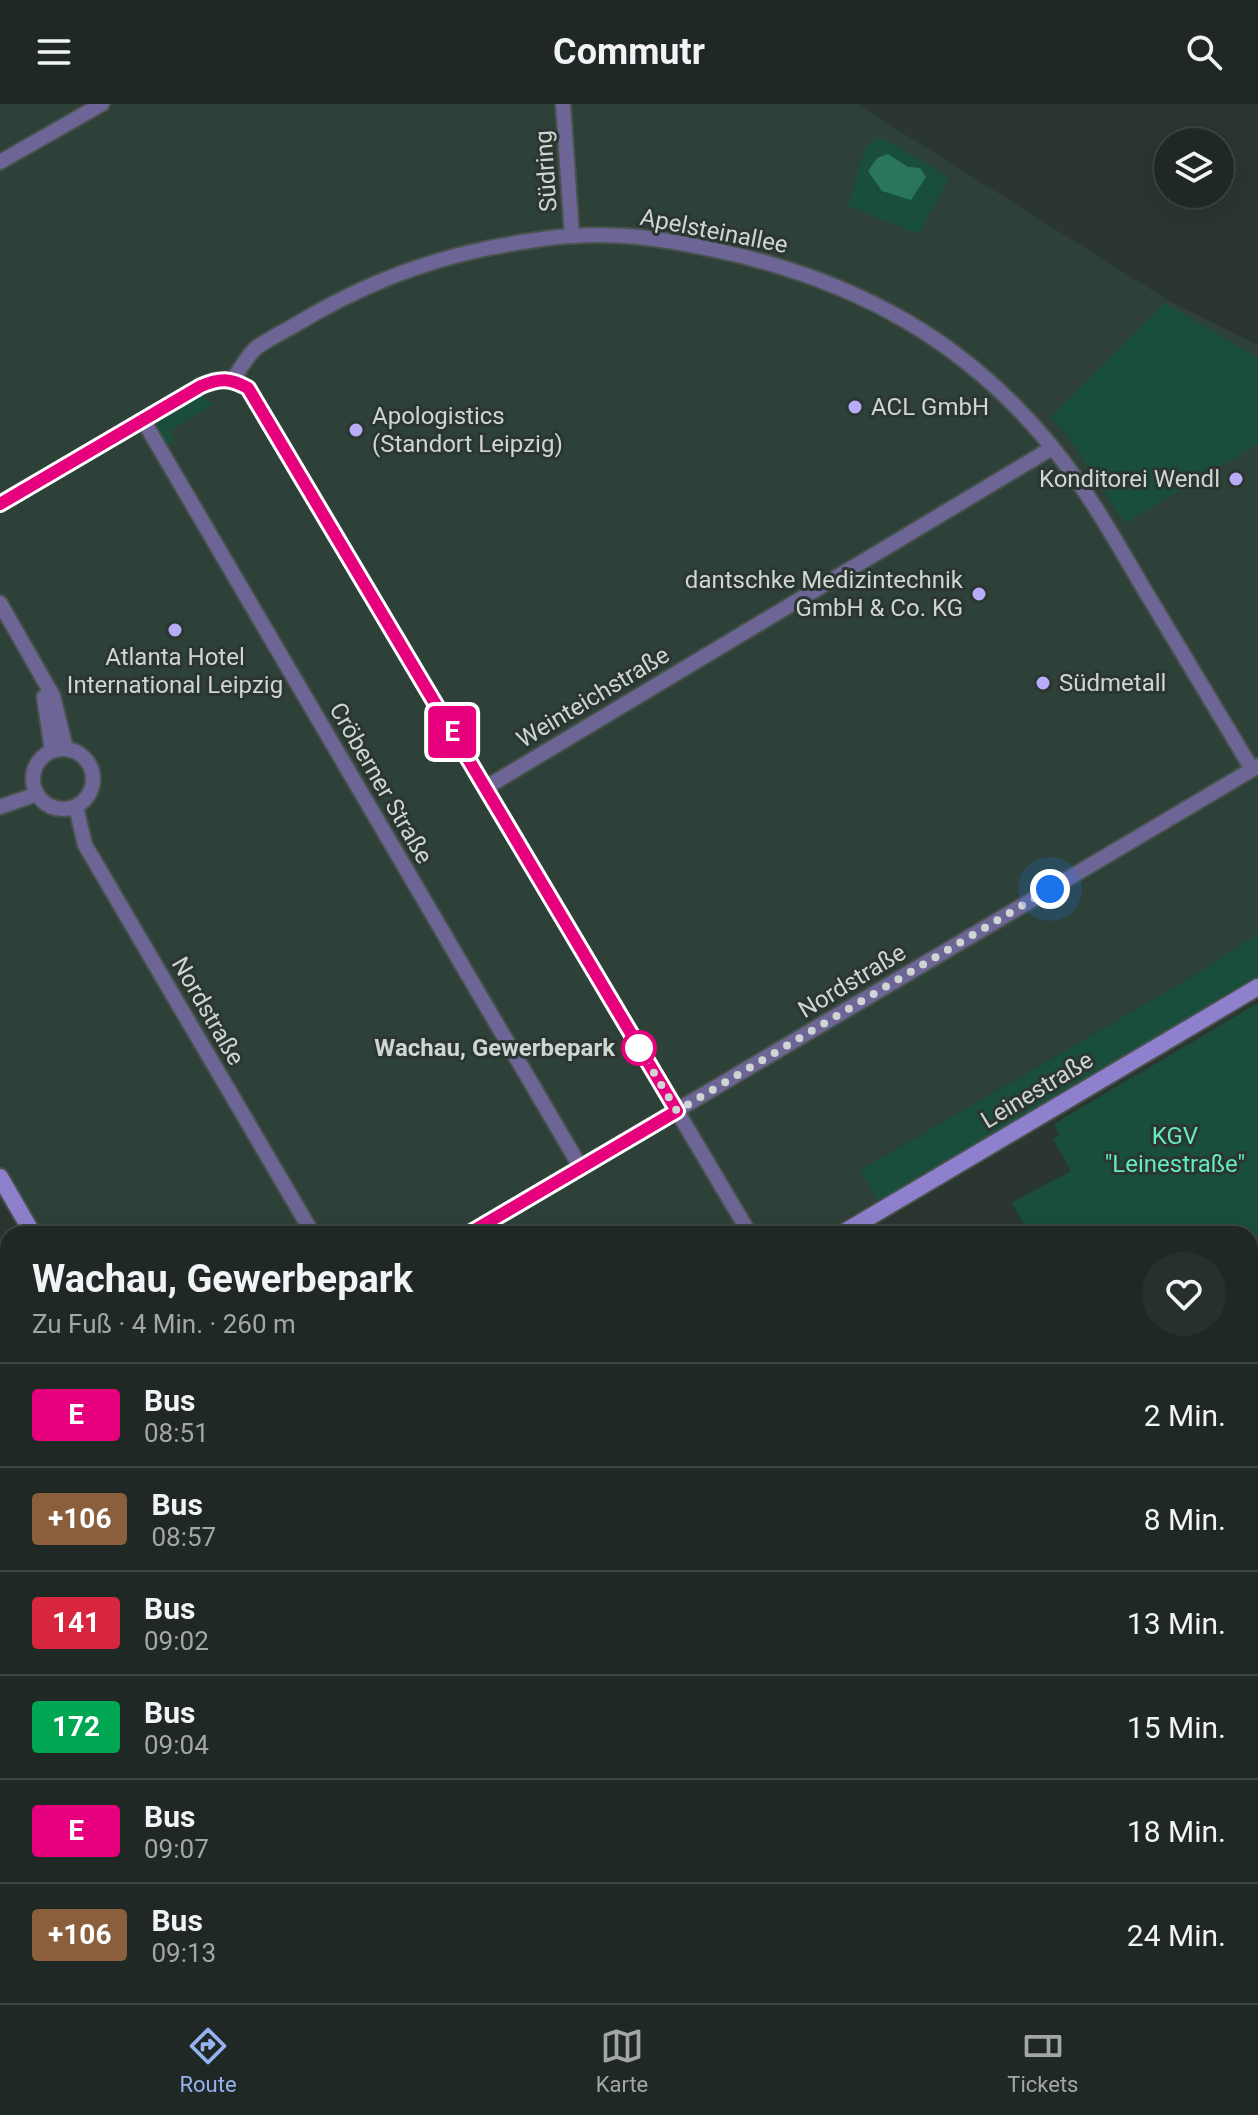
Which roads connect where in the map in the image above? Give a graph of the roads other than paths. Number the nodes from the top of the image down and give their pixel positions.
1 (102, 104) edge
2 (563, 104) edge
3 (0, 162) edge
4 (572, 236) junction
5 (233, 379) junction
6 (143, 420) junction
7 (1052, 448) junction
8 (0, 504) edge
9 (0, 603) edge
10 (59, 750) junction
11 (1255, 768) edge
12 (485, 788) junction
13 (37, 794) junction
14 (0, 807) edge
15 (76, 807) junction
16 (1258, 987) edge
17 (677, 1111) junction
18 (581, 1168) junction
19 (0, 1177) edge
20 (28, 1226) edge
21 (308, 1226) edge
22 (482, 1226) edge
23 (745, 1226) edge
24 (855, 1226) edge

1 - 3 street
2 - 4 street, Südring
4 - 5 street, Apelsteinallee
4 - 7 street, Apelsteinallee
5 - 6 street
5 - 12 street
6 - 8 street
6 - 18 street, Cröberner Straße
7 - 11 street, Apelsteinallee
7 - 12 street, Weinteichstraße
9 - 10 street
10 - 13 street
10 - 15 street
11 - 17 street, Nordstraße
12 - 17 street
13 - 14 street
13 - 15 street
15 - 21 street, Nordstraße
16 - 24 main road, Leinestraße
17 - 18 street, Nordstraße
17 - 23 street
18 - 22 street, Nordstraße
19 - 20 main road

